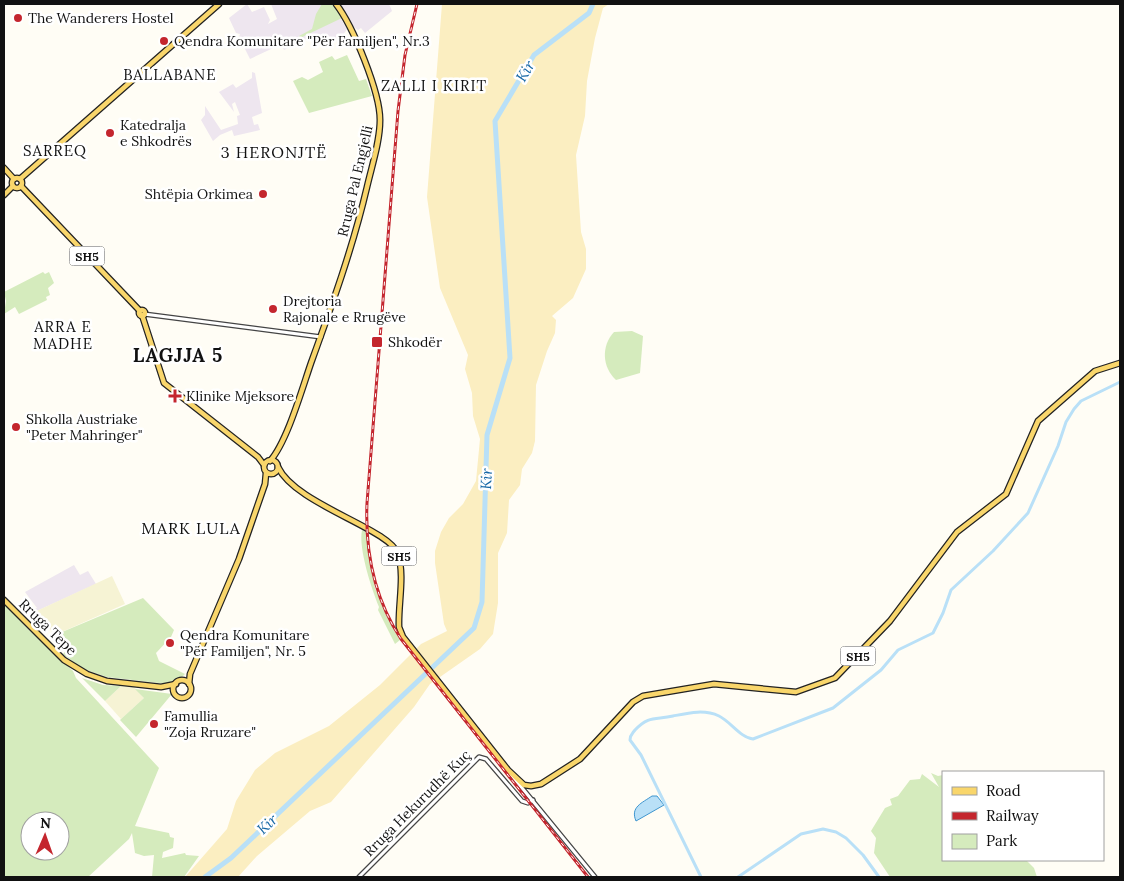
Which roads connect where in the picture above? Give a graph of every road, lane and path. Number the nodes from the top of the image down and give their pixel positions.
1 (219, 4) edge
2 (336, 4) edge
3 (4, 168) edge
4 (14, 179) junction
5 (20, 179) junction
6 (13, 186) junction
7 (21, 186) junction
8 (4, 194) edge
9 (142, 313) junction
10 (321, 337) junction
11 (1120, 363) edge
12 (278, 450) junction
13 (268, 462) junction
14 (277, 465) junction
15 (266, 473) junction
16 (274, 473) junction
17 (285, 477) junction
18 (265, 484) junction
19 (4, 600) edge
20 (190, 674) junction
21 (182, 680) junction
22 (176, 684) junction
23 (189, 684) junction
24 (164, 687) junction
25 (175, 694) junction
26 (508, 770) junction
27 (533, 800) junction
28 (358, 877) edge
29 (595, 877) edge

1 - 5 main road
2 - 10 main road, Rruga Pal Engjelli
3 - 4 main road
4 - 5 main road
4 - 6 main road
5 - 7 main road
6 - 7 main road
6 - 8 main road
7 - 9 main road, SH5
9 - 10 street
9 - 13 main road, SH5
10 - 12 main road, Rruga Pal Engjelli
11 - 26 main road, SH5
12 - 13 main road
12 - 14 main road
13 - 14 main road, SH5
13 - 15 main road
14 - 16 main road
14 - 17 main road, SH5
15 - 16 main road, SH5
15 - 18 main road
16 - 17 main road, SH5
16 - 18 main road
17 - 26 main road, SH5
18 - 20 main road
19 - 24 main road, Rruga Tepe
20 - 21 main road
20 - 23 main road
21 - 22 main road
21 - 23 main road
22 - 24 main road, Rruga Tepe
22 - 25 main road
23 - 25 main road
24 - 25 main road, Rruga Tepe
26 - 27 street
27 - 28 street, Rruga Hekurudhë Kuç
27 - 29 street

